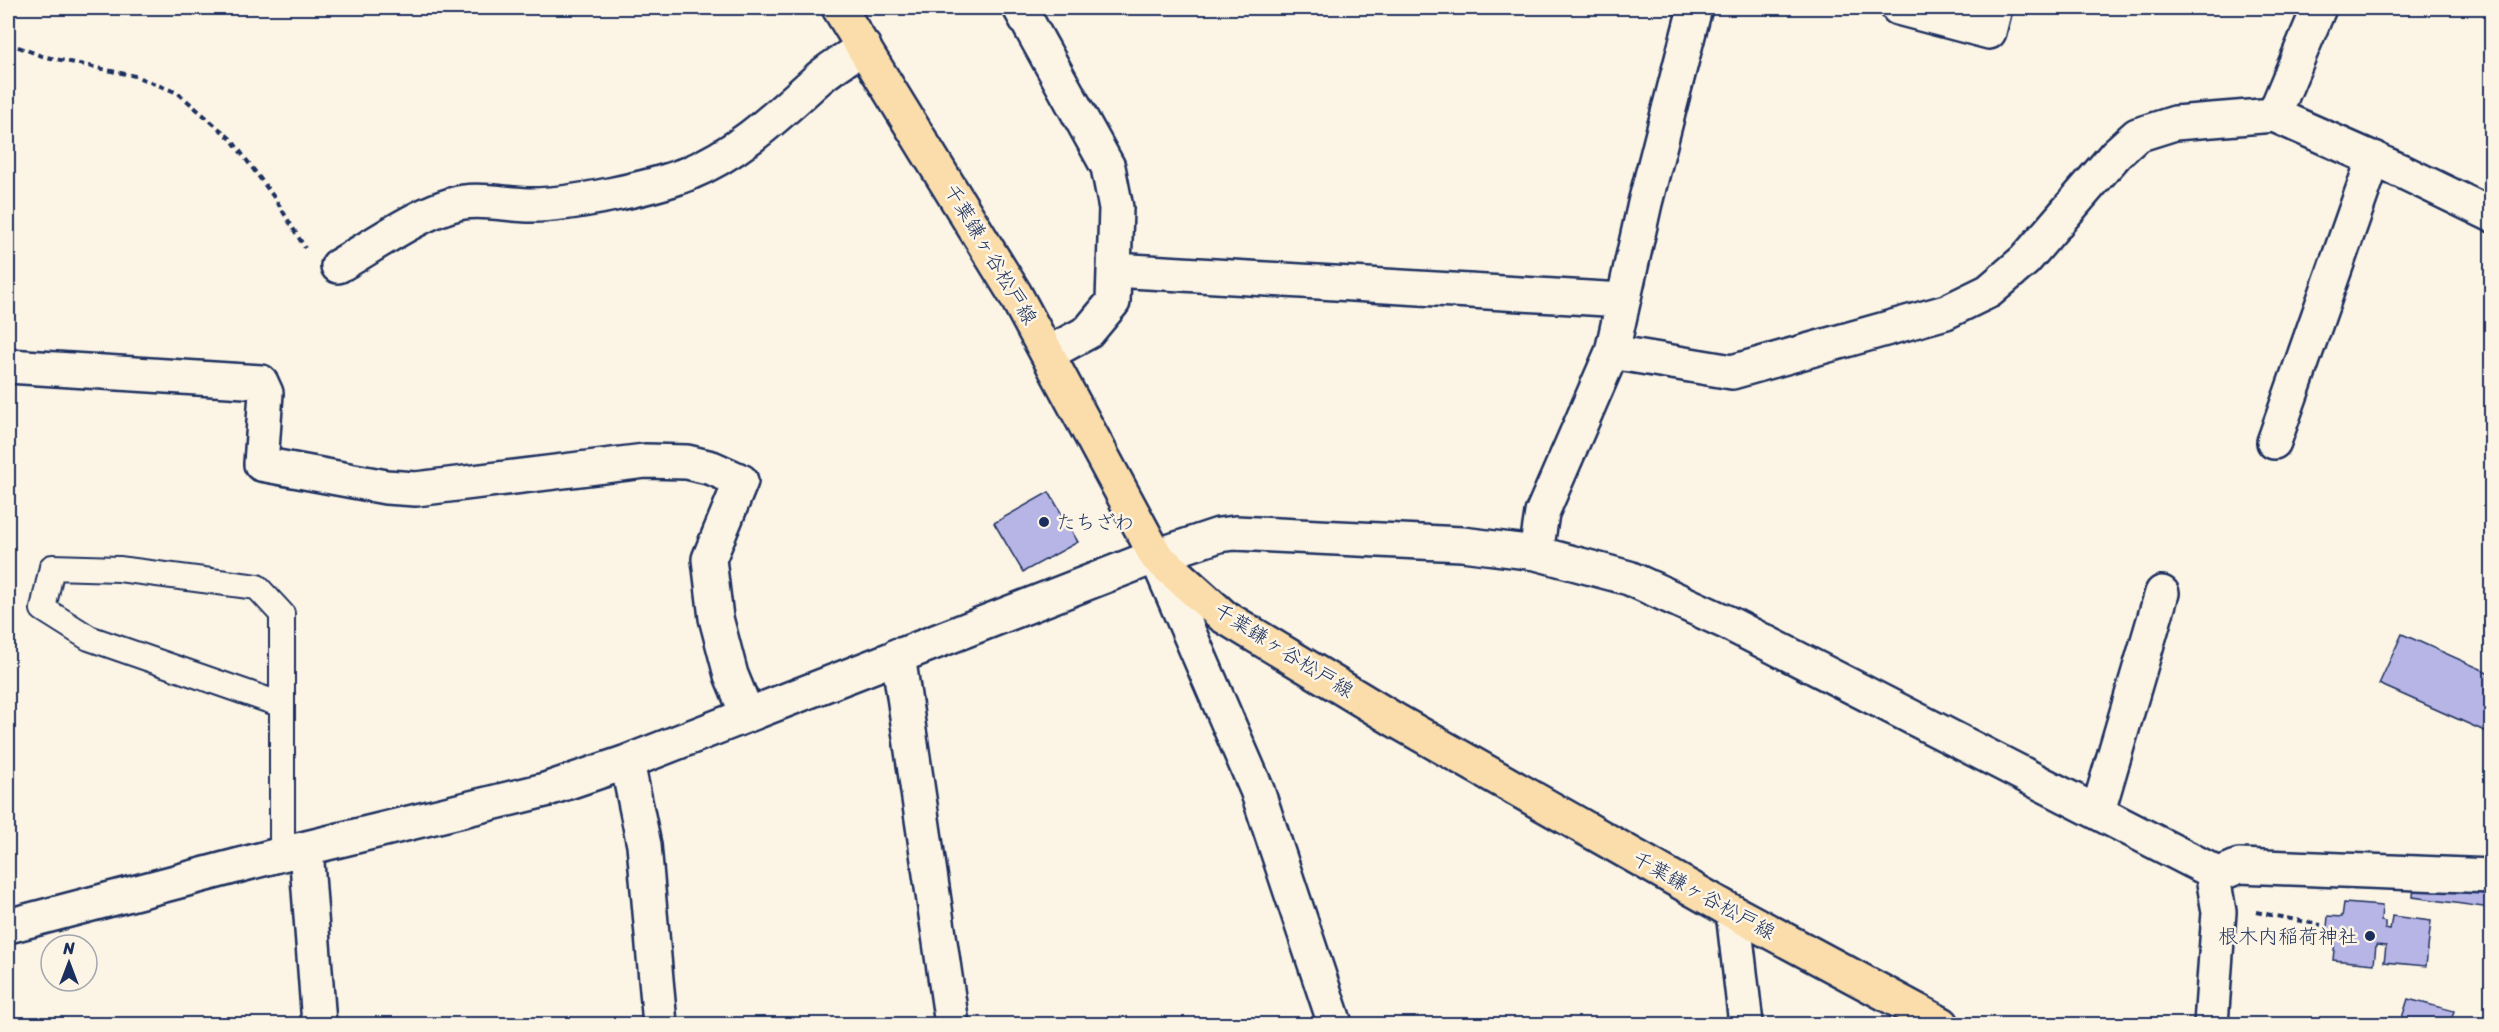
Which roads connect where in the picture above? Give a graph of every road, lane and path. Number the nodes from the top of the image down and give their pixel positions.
1 (840, 8) edge
2 (1020, 8) edge
3 (1695, 8) edge
4 (1898, 8) edge
5 (1995, 8) edge
6 (2319, 8) edge
7 (8, 43) edge
8 (864, 47) junction
9 (2274, 115) junction
10 (2374, 158) junction
11 (2492, 215) edge
12 (338, 266) joint
13 (1114, 270) junction
14 (1623, 300) junction
15 (1612, 352) junction
16 (1048, 353) junction
17 (8, 366) edge
18 (2274, 442) dead end
19 (1536, 552) junction
20 (1156, 556) junction
21 (2162, 593) dead end
22 (898, 655) junction
23 (282, 705) junction
24 (747, 714) junction
25 (627, 762) junction
26 (2098, 811) junction
27 (294, 851) junction
28 (2492, 876) edge
29 (2215, 891) junction
30 (1733, 912) junction
31 (2321, 925) dead end
32 (8, 926) edge
33 (319, 1024) edge
34 (660, 1024) edge
35 (952, 1024) edge
36 (1335, 1024) edge
37 (1746, 1024) edge
38 (1942, 1024) edge
39 (2211, 1024) edge

1 - 8 main road, 千葉鎌ヶ谷松戸線
2 - 13 street
3 - 14 street
4 - 5 street
6 - 9 street
7 - 12 path
8 - 12 street
8 - 16 main road, 千葉鎌ヶ谷松戸線
9 - 10 street
9 - 15 street
10 - 11 street
10 - 18 street
13 - 14 street
13 - 16 street
14 - 15 street
15 - 19 street
16 - 20 main road, 千葉鎌ヶ谷松戸線
17 - 24 street
19 - 20 street
19 - 26 street
20 - 22 street
20 - 30 main road, 千葉鎌ヶ谷松戸線
20 - 36 street
21 - 26 street
22 - 24 street
22 - 35 street
23 - 23 lane
23 - 27 lane
24 - 25 street
25 - 27 street
25 - 34 street
26 - 29 street
27 - 32 street
27 - 33 street
28 - 29 street
29 - 31 path
29 - 39 street
30 - 37 street
30 - 38 main road, 千葉鎌ヶ谷松戸線

